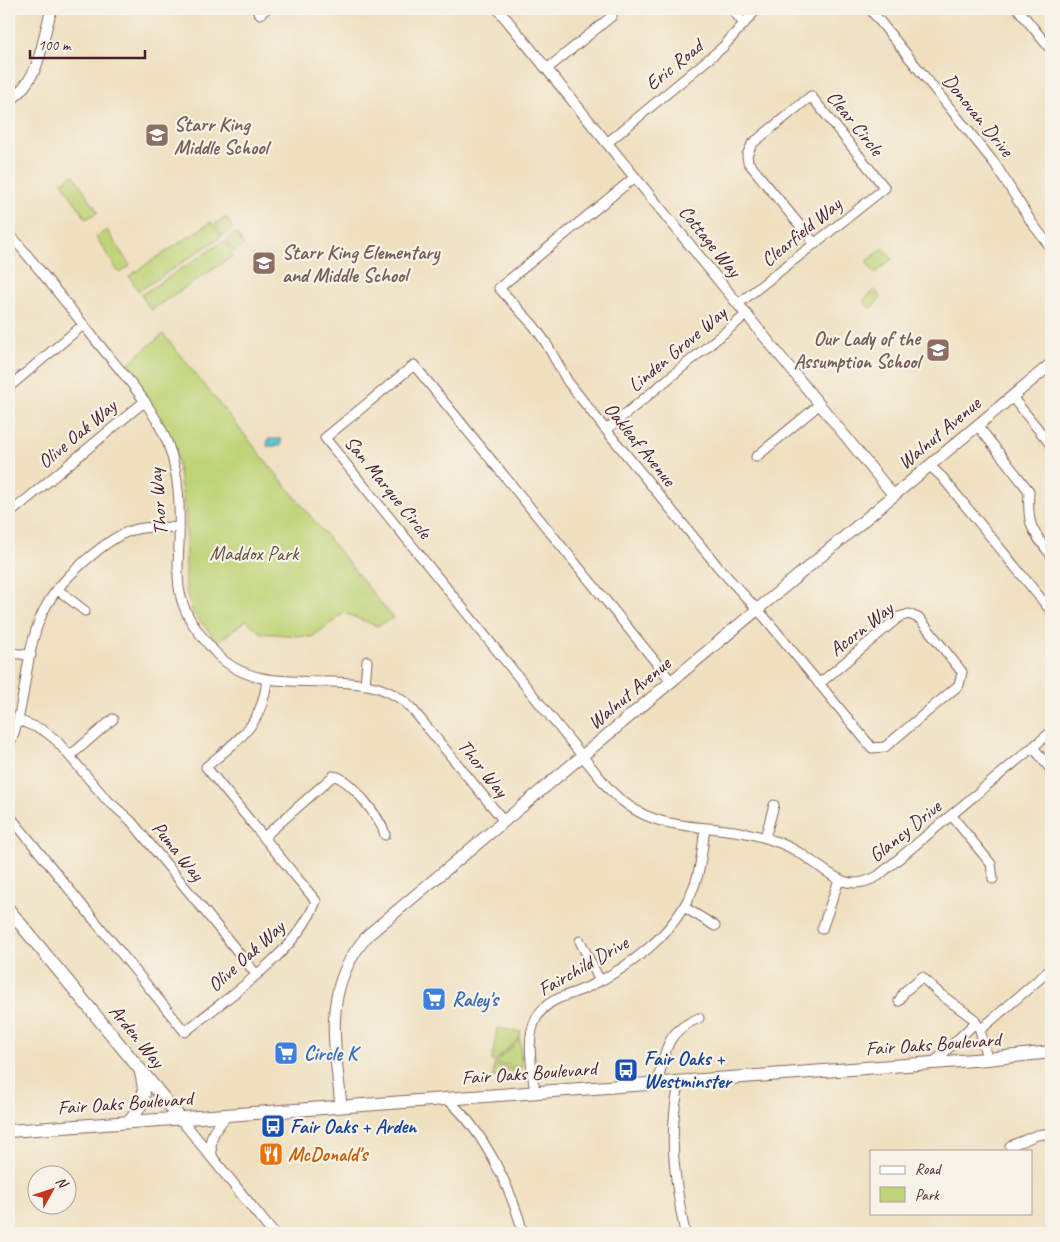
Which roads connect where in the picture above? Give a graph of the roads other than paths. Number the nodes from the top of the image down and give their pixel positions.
1 (52, 9) edge
2 (256, 9) edge
3 (266, 9) edge
4 (498, 9) edge
5 (732, 9) edge
6 (757, 9) edge
7 (870, 9) edge
8 (1018, 9) edge
9 (612, 16) dead end
10 (744, 24) junction
11 (1051, 50) edge
12 (547, 69) junction
13 (9, 102) edge
14 (607, 143) junction
15 (635, 177) junction
16 (885, 188) joint
17 (10, 238) edge
18 (814, 244) junction
19 (1051, 248) edge
20 (738, 304) junction
21 (747, 314) junction
22 (83, 325) junction
23 (1051, 364) edge
24 (9, 387) edge
25 (1012, 397) junction
26 (145, 401) junction
27 (820, 404) junction
28 (978, 426) junction
29 (606, 430) junction
30 (1051, 445) edge
31 (756, 456) dead end
32 (930, 466) junction
33 (894, 496) junction
34 (9, 514) edge
35 (179, 528) junction
36 (1051, 555) edge
37 (57, 589) junction
38 (85, 611) dead end
39 (756, 611) junction
40 (1051, 611) edge
41 (9, 653) edge
42 (31, 655) junction
43 (367, 661) dead end
44 (267, 679) junction
45 (672, 682) junction
46 (819, 684) junction
47 (365, 685) junction
48 (18, 720) junction
49 (113, 720) dead end
50 (1051, 732) edge
51 (9, 746) edge
52 (1032, 747) junction
53 (876, 749) joint
54 (70, 756) junction
55 (582, 756) junction
56 (1051, 770) edge
57 (774, 805) dead end
58 (9, 815) edge
59 (952, 816) junction
60 (504, 821) junction
61 (705, 828) junction
62 (385, 835) dead end
63 (264, 837) junction
64 (765, 838) junction
65 (993, 879) dead end
66 (840, 880) junction
67 (684, 907) junction
68 (9, 910) edge
69 (715, 926) dead end
70 (822, 929) dead end
71 (580, 941) dead end
72 (1051, 969) edge
73 (256, 974) junction
74 (600, 981) junction
75 (899, 1001) dead end
76 (699, 1018) dead end
77 (978, 1026) junction
78 (1051, 1052) edge
79 (987, 1059) junction
80 (933, 1063) junction
81 (141, 1070) junction
82 (680, 1081) junction
83 (657, 1083) junction
84 (535, 1092) junction
85 (445, 1098) junction
86 (341, 1106) junction
87 (228, 1114) junction
88 (180, 1118) junction
89 (130, 1122) junction
90 (9, 1130) edge
91 (1051, 1133) edge
92 (1010, 1146) dead end
93 (213, 1160) junction
94 (273, 1233) edge
95 (523, 1233) edge
96 (686, 1233) edge

1 - 13 street
2 - 3 street
4 - 12 street, Cottage Way
5 - 10 street
6 - 10 street, Eric Road
7 - 19 street, Donovan Drive
8 - 11 street
9 - 12 street
10 - 14 street, Eric Road
12 - 14 street, Cottage Way
14 - 15 street, Cottage Way
15 - 20 street, Cottage Way
15 - 29 street, Oakleaf Avenue
16 - 18 street, Clearfield Way
16 - 18 street, Clear Circle
17 - 22 street, Thor Way
18 - 20 street, Clearfield Way
20 - 21 street, Cottage Way
21 - 27 street, Cottage Way
21 - 29 street, Linden Grove Way
22 - 24 street
22 - 26 street, Thor Way
23 - 25 main road, Walnut Avenue
25 - 28 main road, Walnut Avenue
25 - 30 street
26 - 34 street, Olive Oak Way
26 - 35 street, Thor Way
27 - 31 street
27 - 33 street, Cottage Way
28 - 32 main road, Walnut Avenue
28 - 36 street
29 - 39 street, Oakleaf Avenue
32 - 33 main road, Walnut Avenue
32 - 40 street
33 - 39 main road, Walnut Avenue
35 - 37 street
35 - 44 street, Thor Way
37 - 38 street
37 - 42 street
39 - 45 main road, Walnut Avenue
39 - 46 street, Oakleaf Avenue
41 - 42 street
42 - 48 street
43 - 47 street
44 - 47 street, Thor Way
44 - 63 street, Olive Oak Way
45 - 55 main road, Walnut Avenue
45 - 55 street, San Marque Circle
46 - 53 street, Oakleaf Avenue
46 - 53 street, Acorn Way
47 - 60 street, Thor Way
48 - 51 street
48 - 54 street, Puma Way
49 - 54 street
50 - 52 street, Glancy Drive
52 - 56 street
52 - 59 street, Glancy Drive
54 - 73 street, Puma Way
55 - 60 main road, Walnut Avenue
55 - 61 street
57 - 64 street
58 - 73 street, Olive Oak Way
59 - 65 street
59 - 66 street, Glancy Drive
60 - 86 main road, Walnut Avenue
61 - 64 street
61 - 67 street, Fairchild Drive
62 - 63 street
63 - 73 street, Olive Oak Way
64 - 66 street
66 - 70 street
67 - 69 street
67 - 74 street, Fairchild Drive
68 - 81 main road, Arden Way
71 - 74 street
72 - 77 street
74 - 84 street, Fairchild Drive
75 - 77 street
76 - 83 street
77 - 79 street
77 - 80 street
78 - 79 main road, Fair Oaks Boulevard
79 - 80 main road, Fair Oaks Boulevard
80 - 82 main road, Fair Oaks Boulevard
81 - 88 main road, Arden Way
81 - 89 main road
82 - 83 main road, Fair Oaks Boulevard
82 - 96 street
83 - 84 main road, Fair Oaks Boulevard
84 - 85 main road, Fair Oaks Boulevard
85 - 86 main road, Fair Oaks Boulevard
85 - 95 street
86 - 87 main road, Fair Oaks Boulevard
87 - 88 main road, Fair Oaks Boulevard
87 - 93 street
88 - 89 main road, Fair Oaks Boulevard
88 - 93 street, Arden Way
89 - 90 main road, Fair Oaks Boulevard
91 - 92 street
93 - 94 street, Arden Way

